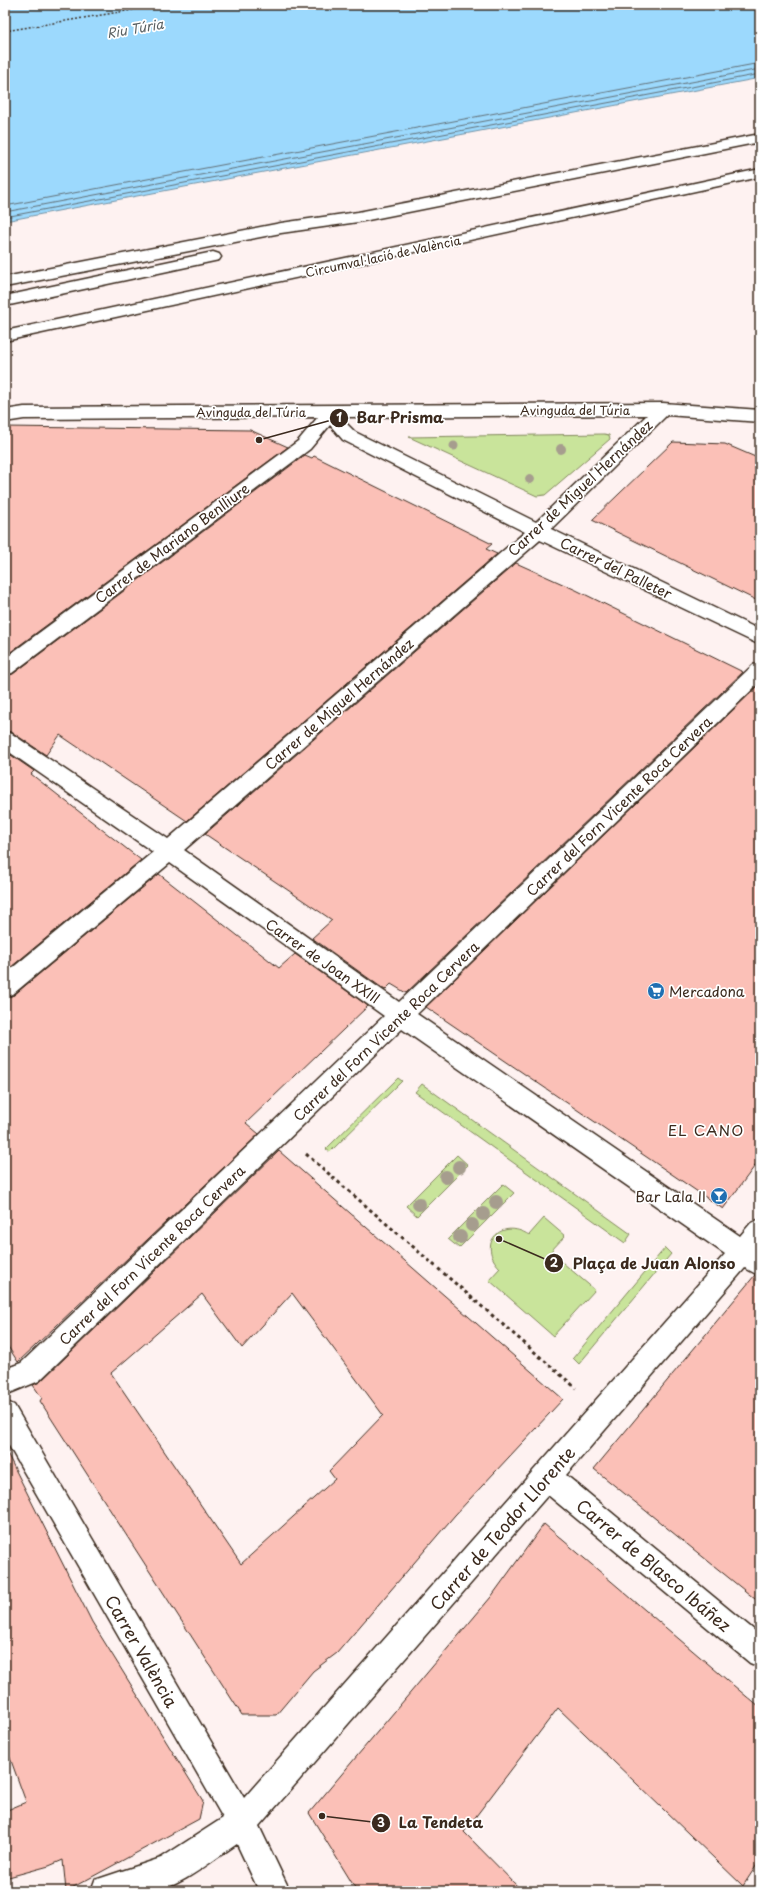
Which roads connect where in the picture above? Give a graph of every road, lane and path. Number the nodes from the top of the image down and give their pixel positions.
1 (162, 5) edge
2 (5, 31) edge
3 (760, 138) edge
4 (760, 173) edge
5 (358, 217) junction
6 (5, 282) edge
7 (5, 301) edge
8 (5, 336) edge
9 (663, 409) junction
10 (332, 412) junction
11 (24, 413) junction
12 (5, 416) edge
13 (758, 417) edge
14 (5, 425) edge
15 (538, 531) junction
16 (760, 638) edge
17 (5, 668) edge
18 (760, 670) edge
19 (5, 739) edge
20 (169, 851) junction
21 (5, 987) edge
22 (401, 1017) junction
23 (303, 1151) dead end
24 (760, 1231) edge
25 (752, 1258) edge
26 (5, 1382) edge
27 (578, 1390) dead end
28 (5, 1414) edge
29 (547, 1477) junction
30 (760, 1653) edge
31 (242, 1823) junction
32 (106, 1891) edge
33 (275, 1891) edge

1 - 2 path
3 - 5 main road
4 - 8 main road, Circumval·lació de València
5 - 6 main road
5 - 7 main road
9 - 10 main road, Avinguda del Túria
9 - 13 main road, Avinguda del Túria
9 - 15 main road, Carrer de Miguel Hernández
10 - 11 main road, Avinguda del Túria
10 - 15 main road, Carrer del Palleter
10 - 17 main road, Carrer de Mariano Benlliure
11 - 12 main road, Avinguda del Túria
11 - 14 main road
15 - 16 main road, Carrer del Palleter
15 - 20 main road, Carrer de Miguel Hernández
18 - 22 main road, Carrer del Forn Vicente Roca Cervera
19 - 20 main road, Carrer de Joan XXIII
20 - 21 main road, Carrer de Miguel Hernández
20 - 22 main road, Carrer de Joan XXIII
22 - 25 main road, Carrer de Joan XXIII
22 - 26 main road, Carrer del Forn Vicente Roca Cervera
23 - 27 path
24 - 25 main road, Carrer de Teodor Llorente
25 - 29 main road, Carrer de Teodor Llorente
28 - 31 main road, Carrer València
29 - 30 main road, Carrer de Blasco Ibáñez
29 - 31 main road, Carrer de Teodor Llorente
31 - 32 main road, Carrer de Teodor Llorente
31 - 33 main road, Carrer València

